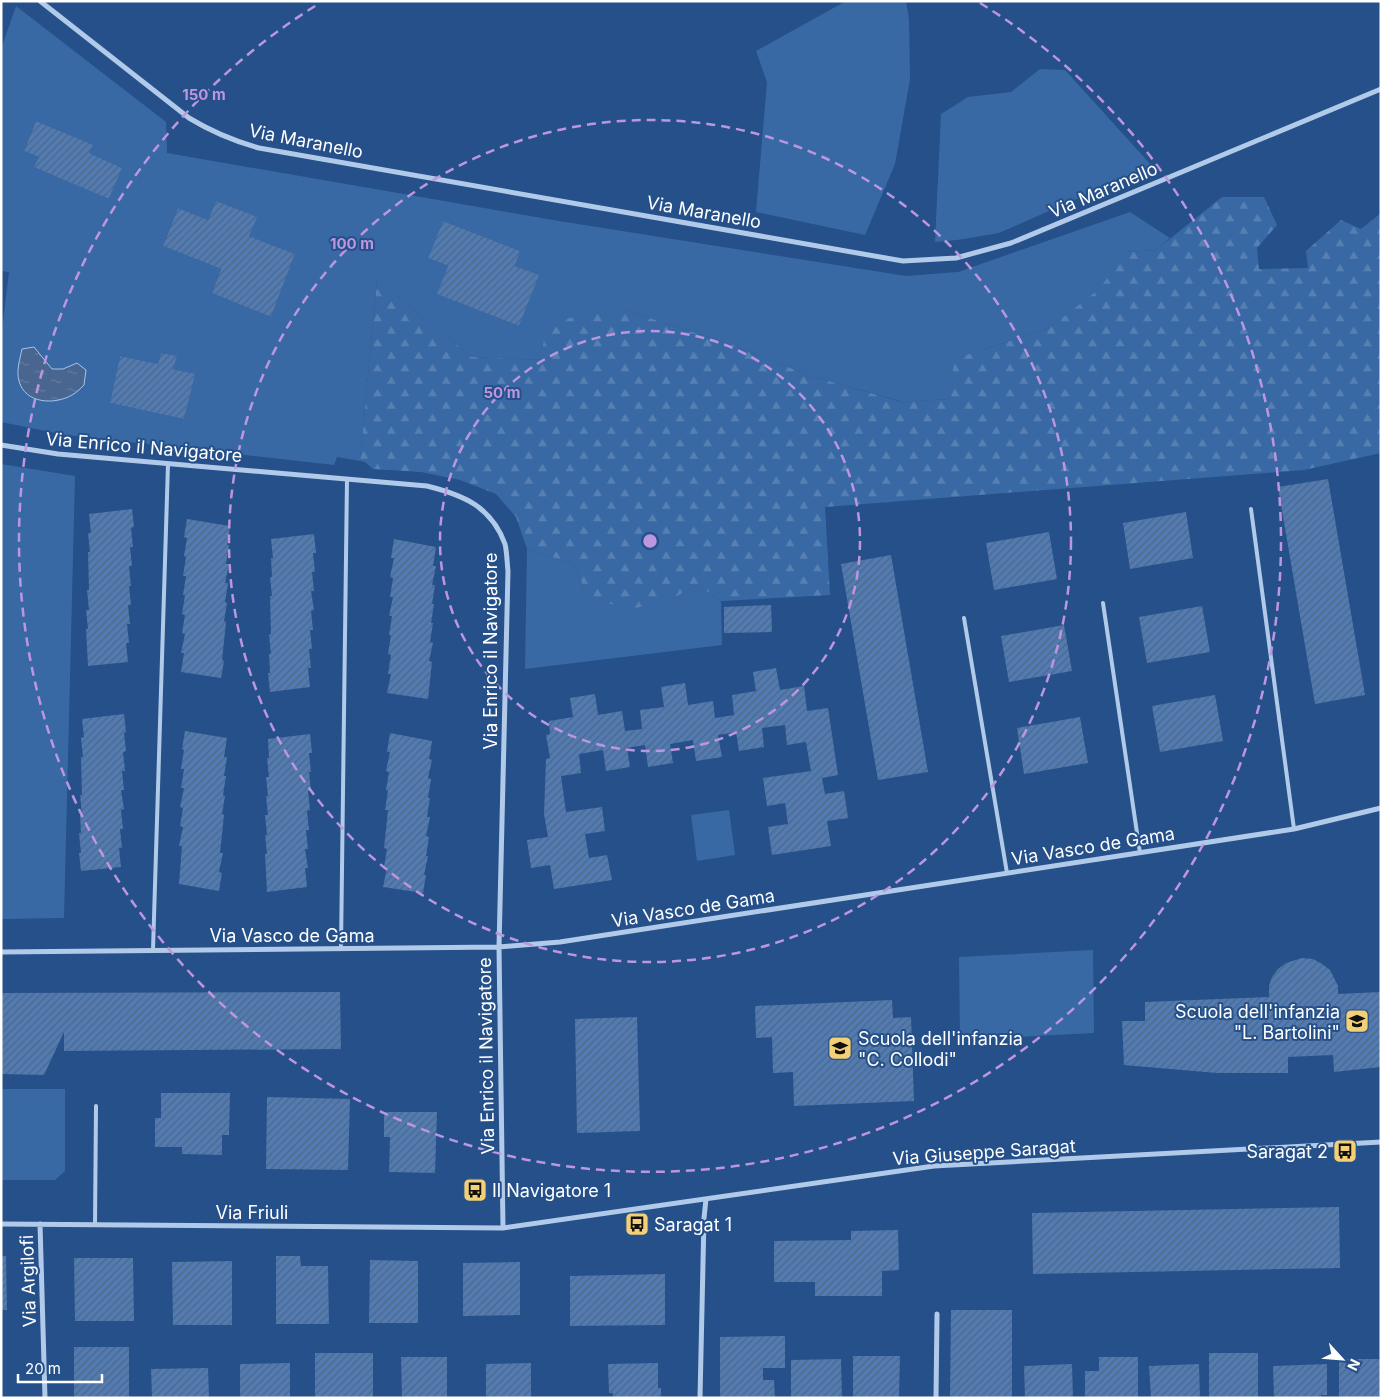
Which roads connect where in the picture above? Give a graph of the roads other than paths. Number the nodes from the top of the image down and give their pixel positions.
1 (40, 1) edge
2 (1381, 89) edge
3 (1, 445) edge
4 (168, 464) junction
5 (346, 479) junction
6 (1251, 509) dead end
7 (1103, 602) dead end
8 (964, 618) dead end
9 (1381, 808) edge
10 (1294, 829) junction
11 (1140, 853) junction
12 (1006, 874) junction
13 (499, 947) junction
14 (340, 948) junction
15 (154, 950) junction
16 (1, 952) edge
17 (96, 1106) dead end
18 (1381, 1142) edge
19 (706, 1199) junction
20 (1, 1224) edge
21 (40, 1224) junction
22 (95, 1225) junction
23 (503, 1228) junction
24 (937, 1314) dead end
25 (45, 1398) edge
26 (700, 1398) edge
27 (936, 1398) edge

1 - 2 street, Via Maranello
3 - 4 street, Via Enrico il Navigatore
4 - 5 street, Via Enrico il Navigatore
4 - 15 lane
5 - 13 street, Via Enrico il Navigatore
5 - 14 lane
6 - 10 lane
7 - 11 lane
8 - 12 lane
9 - 10 street, Via Vasco de Gama
10 - 11 street, Via Vasco de Gama
11 - 12 street, Via Vasco de Gama
12 - 13 street, Via Vasco de Gama
13 - 14 street, Via Vasco de Gama
13 - 23 street, Via Enrico il Navigatore
14 - 15 street, Via Vasco de Gama
15 - 16 street, Via Vasco de Gama
17 - 22 lane
18 - 19 street, Via Giuseppe Saragat
19 - 23 street, Via Giuseppe Saragat
19 - 26 street
20 - 21 street, Via Friuli
21 - 22 street, Via Friuli
21 - 25 street, Via Argilofi
22 - 23 street, Via Friuli
24 - 27 street

